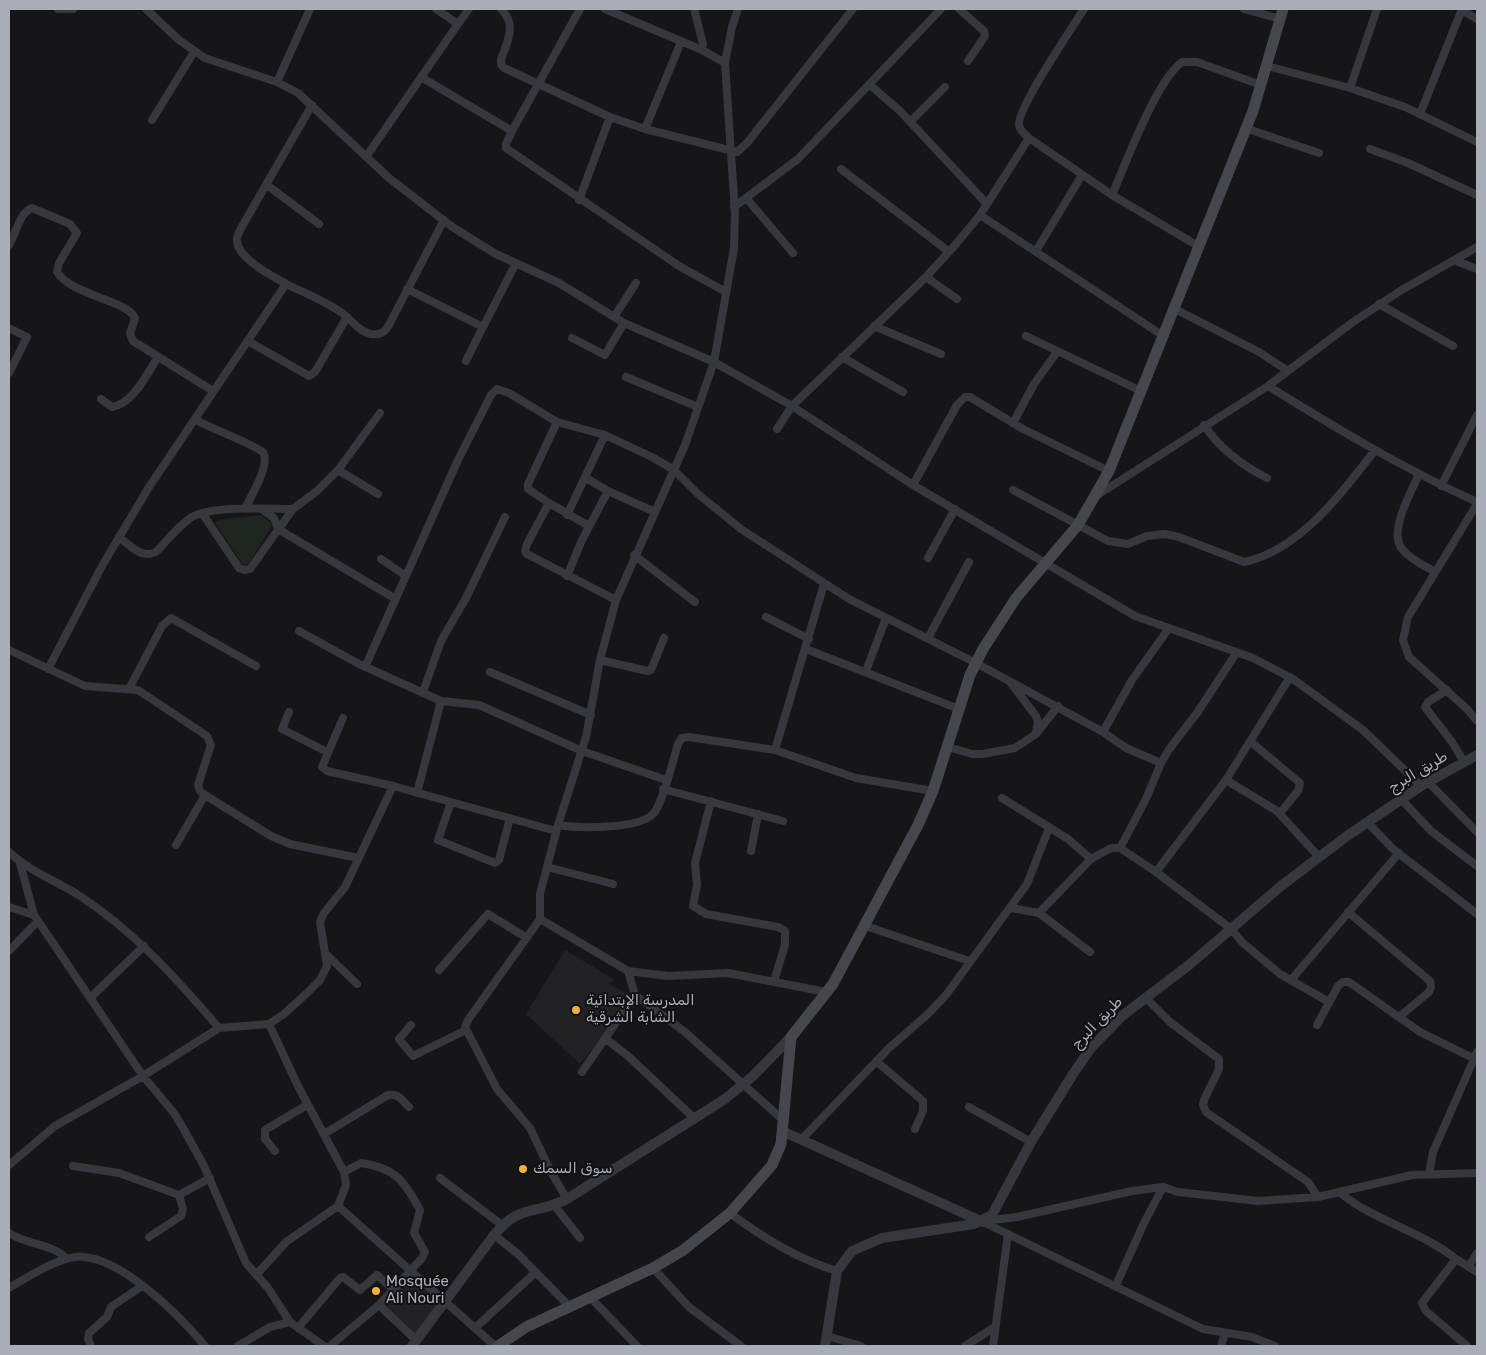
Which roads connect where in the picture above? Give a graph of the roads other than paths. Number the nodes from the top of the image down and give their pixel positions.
1 (58, 9) edge
2 (73, 9) edge
3 (146, 9) edge
4 (310, 9) edge
5 (436, 9) edge
6 (469, 9) edge
7 (501, 9) edge
8 (580, 9) edge
9 (605, 9) edge
10 (694, 9) edge
11 (738, 9) edge
12 (853, 9) edge
13 (941, 9) edge
14 (959, 9) edge
15 (1084, 9) edge
16 (1244, 9) edge
17 (1377, 9) edge
18 (1462, 9) edge
19 (1281, 14) edge
20 (1477, 19) edge
21 (458, 24) junction
22 (681, 42) junction
23 (702, 50) junction
24 (194, 52) junction
25 (968, 61) dead end
26 (726, 63) junction
27 (1267, 66) junction
28 (421, 77) junction
29 (277, 82) junction
30 (538, 84) junction
31 (870, 85) junction
32 (1261, 85) junction
33 (945, 88) dead end
34 (1350, 88) junction
35 (312, 105) junction
36 (1420, 114) junction
37 (610, 117) junction
38 (152, 120) dead end
39 (910, 122) junction
40 (1246, 128) junction
41 (512, 130) junction
42 (645, 130) junction
43 (1029, 138) junction
44 (1477, 141) edge
45 (1370, 149) dead end
46 (730, 152) junction
47 (1319, 153) dead end
48 (366, 157) junction
49 (842, 169) dead end
50 (1082, 175) junction
51 (267, 185) junction
52 (1112, 195) junction
53 (1477, 195) edge
54 (746, 198) junction
55 (580, 200) junction
56 (987, 204) junction
57 (734, 207) junction
58 (980, 215) junction
59 (444, 220) junction
60 (319, 224) dead end
61 (9, 245) edge
62 (1198, 246) junction
63 (1477, 247) edge
64 (948, 251) junction
65 (1036, 251) junction
66 (793, 253) dead end
67 (1456, 261) junction
68 (516, 263) junction
69 (1477, 269) edge
70 (926, 277) junction
71 (636, 283) dead end
72 (286, 284) junction
73 (407, 289) junction
74 (726, 292) junction
75 (957, 299) dead end
76 (1379, 304) junction
77 (1173, 308) junction
78 (614, 317) junction
79 (347, 318) junction
80 (624, 323) junction
81 (874, 326) junction
82 (483, 327) junction
83 (9, 328) edge
84 (1162, 335) junction
85 (1026, 336) dead end
86 (572, 338) dead end
87 (248, 341) junction
88 (1453, 346) dead end
89 (1057, 352) junction
90 (941, 354) dead end
91 (158, 357) junction
92 (842, 357) junction
93 (466, 361) dead end
94 (714, 362) junction
95 (1288, 371) junction
96 (9, 374) edge
97 (626, 377) dead end
98 (1268, 386) junction
99 (213, 391) junction
100 (1141, 391) junction
101 (903, 392) dead end
102 (101, 399) dead end
103 (792, 406) junction
104 (698, 407) junction
105 (380, 413) dead end
106 (1477, 415) edge
107 (196, 420) junction
108 (557, 422) junction
109 (1013, 423) junction
110 (1204, 425) junction
111 (776, 429) dead end
112 (605, 434) junction
113 (1375, 450) junction
114 (338, 470) junction
115 (674, 470) junction
116 (1108, 471) junction
117 (1419, 474) junction
118 (586, 478) junction
119 (1267, 478) dead end
120 (913, 484) junction
121 (1441, 486) junction
122 (1013, 490) dead end
123 (608, 491) junction
124 (378, 494) dead end
125 (1094, 497) junction
126 (549, 503) junction
127 (1477, 503) edge
128 (245, 509) junction
129 (293, 509) junction
130 (955, 509) junction
131 (263, 510) junction
132 (655, 512) junction
133 (202, 513) junction
134 (568, 515) junction
135 (505, 517) dead end
136 (1078, 525) junction
137 (589, 526) junction
138 (278, 529) junction
139 (119, 538) junction
140 (634, 555) junction
141 (928, 558) dead end
142 (381, 559) dead end
143 (969, 562) dead end
144 (1046, 563) junction
145 (1435, 572) junction
146 (406, 576) junction
147 (567, 576) junction
148 (824, 584) junction
149 (394, 598) junction
150 (616, 600) junction
151 (695, 602) dead end
152 (766, 617) dead end
153 (886, 618) junction
154 (1169, 628) junction
155 (300, 631) dead end
156 (664, 638) dead end
157 (928, 638) junction
158 (809, 639) junction
159 (806, 649) junction
160 (9, 650) edge
161 (1237, 652) junction
162 (600, 660) junction
163 (976, 663) junction
164 (256, 666) dead end
165 (365, 667) junction
166 (48, 670) junction
167 (866, 671) junction
168 (490, 672) dead end
169 (1290, 677) junction
170 (1008, 680) junction
171 (130, 687) junction
172 (1447, 690) junction
173 (423, 692) junction
174 (441, 701) junction
175 (1058, 706) junction
176 (959, 709) junction
177 (1474, 711) edge
178 (289, 712) dead end
179 (591, 715) junction
180 (343, 718) dead end
181 (1477, 721) edge
182 (1103, 732) junction
183 (1036, 734) junction
184 (1251, 742) junction
185 (948, 747) junction
186 (775, 750) junction
187 (582, 751) junction
188 (327, 752) junction
189 (1476, 758) edge
190 (1464, 762) junction
191 (1161, 763) junction
192 (666, 780) junction
193 (1226, 780) junction
194 (1424, 784) junction
195 (393, 786) junction
196 (663, 789) junction
197 (933, 791) junction
198 (417, 793) junction
199 (205, 795) junction
200 (1002, 798) dead end
201 (1400, 799) junction
202 (451, 802) junction
203 (711, 802) junction
204 (1280, 813) junction
205 (758, 814) junction
206 (510, 818) junction
207 (783, 821) dead end
208 (1367, 822) junction
209 (557, 828) junction
210 (1049, 828) junction
211 (1477, 832) edge
212 (176, 845) dead end
213 (1120, 848) junction
214 (751, 851) dead end
215 (9, 852) edge
216 (1400, 853) junction
217 (1319, 857) junction
218 (358, 858) junction
219 (1091, 859) junction
220 (20, 863) junction
221 (1477, 866) edge
222 (547, 867) junction
223 (1156, 872) junction
224 (613, 884) dead end
225 (9, 907) edge
226 (1011, 908) junction
227 (1348, 912) junction
228 (1039, 913) junction
229 (1477, 914) edge
230 (36, 918) junction
231 (540, 919) junction
232 (863, 925) junction
233 (1230, 928) junction
234 (527, 938) junction
235 (144, 946) junction
236 (9, 951) edge
237 (1090, 952) dead end
238 (325, 953) junction
239 (968, 961) junction
240 (439, 970) dead end
241 (628, 971) junction
242 (1291, 980) junction
243 (774, 981) junction
244 (357, 984) dead end
245 (826, 992) junction
246 (635, 995) junction
247 (91, 997) junction
248 (1146, 998) junction
249 (1329, 1002) junction
250 (1398, 1018) junction
251 (269, 1024) junction
252 (412, 1024) dead end
253 (1317, 1025) dead end
254 (219, 1028) junction
255 (466, 1030) junction
256 (791, 1037) junction
257 (606, 1039) junction
258 (1475, 1055) edge
259 (876, 1061) junction
260 (582, 1072) dead end
261 (143, 1076) junction
262 (744, 1084) junction
263 (307, 1105) junction
264 (409, 1107) dead end
265 (969, 1107) dead end
266 (694, 1119) junction
267 (783, 1126) junction
268 (915, 1129) dead end
269 (324, 1134) junction
270 (800, 1140) junction
271 (1031, 1142) junction
272 (275, 1151) dead end
273 (9, 1165) edge
274 (73, 1166) dead end
275 (344, 1172) junction
276 (1477, 1173) edge
277 (1429, 1174) junction
278 (210, 1178) junction
279 (440, 1178) dead end
280 (1163, 1187) junction
281 (1339, 1192) junction
282 (179, 1195) junction
283 (1318, 1196) junction
284 (567, 1199) junction
285 (554, 1205) junction
286 (338, 1206) junction
287 (730, 1213) junction
288 (983, 1222) junction
289 (502, 1225) junction
290 (9, 1233) edge
291 (1008, 1234) junction
292 (494, 1235) junction
293 (149, 1237) dead end
294 (580, 1238) dead end
295 (1477, 1253) edge
296 (66, 1258) junction
297 (1456, 1259) junction
298 (1469, 1266) junction
299 (653, 1268) junction
300 (409, 1271) junction
301 (837, 1271) junction
302 (536, 1272) junction
303 (1477, 1272) edge
304 (257, 1274) junction
305 (1116, 1285) junction
306 (142, 1286) junction
307 (9, 1288) edge
308 (393, 1288) junction
309 (590, 1297) junction
310 (446, 1303) junction
311 (379, 1305) junction
312 (569, 1306) junction
313 (290, 1322) junction
314 (995, 1327) junction
315 (298, 1328) junction
316 (474, 1328) junction
317 (1225, 1333) junction
318 (826, 1341) edge
319 (415, 1344) edge
320 (634, 1345) edge
321 (91, 1346) edge
322 (205, 1346) edge
323 (238, 1346) edge
324 (324, 1346) edge
325 (330, 1346) edge
326 (496, 1346) edge
327 (741, 1346) edge
328 (861, 1346) edge
329 (965, 1346) edge
330 (993, 1346) edge
331 (1221, 1346) edge
332 (1275, 1346) edge
333 (1467, 1346) edge

1 - 2 street
3 - 24 street
4 - 29 street
5 - 21 street
6 - 21 street
7 - 30 street
8 - 30 street
9 - 22 street
10 - 23 street
11 - 26 street
12 - 46 street
13 - 31 street
14 - 25 street
15 - 43 street
16 - 19 street
17 - 34 street
18 - 20 street
18 - 36 street
19 - 27 main road
21 - 28 street
22 - 23 street
22 - 42 street
23 - 26 street
24 - 29 street
24 - 38 street
26 - 46 street
27 - 32 main road
27 - 34 street
28 - 41 street
28 - 48 street
29 - 35 street
30 - 37 street
30 - 41 street
31 - 39 street
31 - 54 street
32 - 40 main road
32 - 52 street
33 - 39 street
34 - 36 street
35 - 48 street
35 - 51 street
36 - 44 street
37 - 42 street
37 - 55 street
39 - 56 street
40 - 47 street
40 - 62 main road
41 - 55 street
42 - 46 street
43 - 50 street
43 - 56 street
45 - 53 street
46 - 57 street
48 - 59 street
49 - 64 street
50 - 52 street
50 - 65 street
51 - 60 street
51 - 72 street
52 - 62 street
54 - 57 street
54 - 66 street
55 - 74 street
56 - 58 street
57 - 74 street
58 - 64 street
58 - 65 street
59 - 68 street
59 - 73 street
61 - 91 street
62 - 77 main road
63 - 67 street
64 - 70 street
65 - 84 street
67 - 69 street
67 - 76 street
68 - 78 street
68 - 82 street
70 - 75 street
70 - 81 street
71 - 78 street
72 - 79 street
72 - 87 street
73 - 79 street
73 - 82 street
74 - 94 street
76 - 88 street
76 - 95 street
77 - 84 main road
77 - 95 street
78 - 80 street
79 - 87 street
80 - 86 street
80 - 94 street
81 - 90 street
81 - 92 street
82 - 93 street
83 - 96 street
84 - 100 main road
85 - 89 street
87 - 99 street
89 - 100 street
89 - 109 street
91 - 99 street
91 - 102 street
92 - 101 street
92 - 103 street
94 - 103 street
94 - 104 street
95 - 98 street
97 - 104 street
98 - 110 street
98 - 113 street
99 - 107 street
100 - 116 main road
103 - 111 street
103 - 120 street
104 - 115 street
105 - 114 street
106 - 121 street
107 - 128 street
107 - 139 street
108 - 112 street
108 - 126 street
108 - 146 street
109 - 116 street
109 - 120 street
110 - 119 street
110 - 125 street
112 - 115 street
112 - 118 street
113 - 117 street
113 - 136 street
114 - 124 street
114 - 129 street
115 - 132 street
115 - 148 street
116 - 125 main road
117 - 121 street
117 - 145 street
118 - 123 street
118 - 134 street
120 - 130 street
121 - 127 street
122 - 136 street
123 - 132 street
123 - 137 street
125 - 136 main road
126 - 134 street
126 - 147 street
127 - 145 street
128 - 131 street
128 - 133 street
129 - 131 street
129 - 138 street
130 - 141 street
130 - 144 street
131 - 138 street
132 - 140 street
133 - 138 street
133 - 139 street
134 - 137 street
135 - 173 street
136 - 144 main road
137 - 147 street
138 - 149 street
139 - 166 street
140 - 150 street
140 - 151 street
142 - 146 street
143 - 157 street
144 - 154 street
144 - 163 main road
145 - 172 street
146 - 149 street
147 - 150 street
148 - 153 street
148 - 158 street
149 - 165 street
150 - 162 street
152 - 158 street
153 - 157 street
153 - 167 street
154 - 161 street
154 - 182 street
155 - 165 street
156 - 162 street
157 - 163 street
158 - 159 street
159 - 167 street
159 - 186 street
160 - 166 street
161 - 169 street
161 - 191 street
162 - 179 street
163 - 170 street
163 - 176 main road
164 - 171 street
165 - 173 street
166 - 171 street
167 - 176 street
168 - 179 street
169 - 184 street
169 - 194 street
170 - 175 street
170 - 183 street
171 - 199 street
172 - 177 street
172 - 190 street
173 - 174 street
174 - 187 street
174 - 198 street
175 - 182 street
175 - 183 street
176 - 185 main road
177 - 181 street
178 - 188 street
179 - 187 street
180 - 188 street
182 - 191 street
183 - 185 street
184 - 193 street
184 - 204 street
185 - 197 main road
186 - 192 street
186 - 197 street
187 - 192 street
187 - 209 street
188 - 195 street
189 - 190 street, طريق البرج
190 - 194 street, طريق البرج
191 - 213 street
192 - 196 street
193 - 204 street
193 - 223 street
194 - 201 street, طريق البرج
194 - 211 street
195 - 198 street
195 - 218 street
196 - 203 street
196 - 209 street
197 - 232 main road
198 - 202 street
199 - 212 street
199 - 218 street
200 - 210 street
201 - 208 street, طريق البرج
201 - 221 street
202 - 206 street
202 - 206 street
203 - 205 street
203 - 243 street
204 - 217 street
205 - 207 street
205 - 214 street
206 - 209 street
208 - 216 street
208 - 217 street, طريق البرج
209 - 222 street
210 - 219 street
210 - 226 street
213 - 219 street
213 - 223 street
215 - 220 street
216 - 227 street
216 - 229 street
217 - 233 street, طريق البرج
218 - 238 street
219 - 228 street
220 - 230 street
220 - 235 street
222 - 224 street
222 - 231 street
223 - 233 street
225 - 230 street
226 - 228 street
226 - 239 street
227 - 242 street
227 - 250 street
228 - 237 street
230 - 236 street
230 - 247 street
231 - 234 street
231 - 241 street
232 - 239 street
232 - 245 main road
233 - 242 street
233 - 248 street, طريق البرج
234 - 240 street
234 - 255 street
235 - 247 street
235 - 254 street
238 - 244 street
238 - 251 street
239 - 259 street
241 - 243 street
241 - 246 street
242 - 249 street
243 - 245 street
245 - 256 main road
246 - 257 street
246 - 262 street
247 - 261 street
248 - 271 street, طريق البرج
248 - 283 street
249 - 250 street
249 - 253 street
250 - 258 street
251 - 254 street
251 - 263 street
252 - 255 street
254 - 261 street
255 - 284 street
256 - 262 street
256 - 267 main road
257 - 260 street
257 - 266 street
258 - 277 street
259 - 268 street
259 - 270 street
261 - 273 street
261 - 278 street
262 - 266 street
262 - 267 street
263 - 269 street
263 - 272 street
264 - 269 street
265 - 271 street
266 - 284 street
267 - 270 street
267 - 287 main road
269 - 275 street
270 - 288 street
271 - 288 street, طريق البرج
274 - 282 street
275 - 286 street
275 - 300 street
276 - 277 street
277 - 281 street
278 - 282 street
278 - 304 street
279 - 289 street
280 - 283 street
280 - 288 street
280 - 305 street
281 - 283 street
281 - 297 street
282 - 293 street
284 - 285 street
285 - 289 street
285 - 294 street
286 - 300 street
286 - 304 street
287 - 299 main road
287 - 301 street
288 - 291 street
288 - 301 street
289 - 292 street
290 - 296 street
291 - 305 street
291 - 314 street
292 - 302 street
292 - 310 street
295 - 298 street
296 - 306 street
296 - 307 street
297 - 298 street
297 - 333 street
298 - 303 street
299 - 309 main road
299 - 327 street
300 - 308 street
300 - 310 street
301 - 318 street
302 - 312 street
302 - 316 street
304 - 313 street
305 - 317 street
306 - 321 street
306 - 322 street
308 - 311 street
308 - 315 street
309 - 312 main road
309 - 320 street
310 - 316 street
310 - 319 street
311 - 319 street
311 - 325 street
312 - 326 main road
313 - 315 street
313 - 323 street
314 - 329 street
314 - 330 street
315 - 324 street
316 - 326 street
317 - 331 street
317 - 332 street
318 - 328 street

